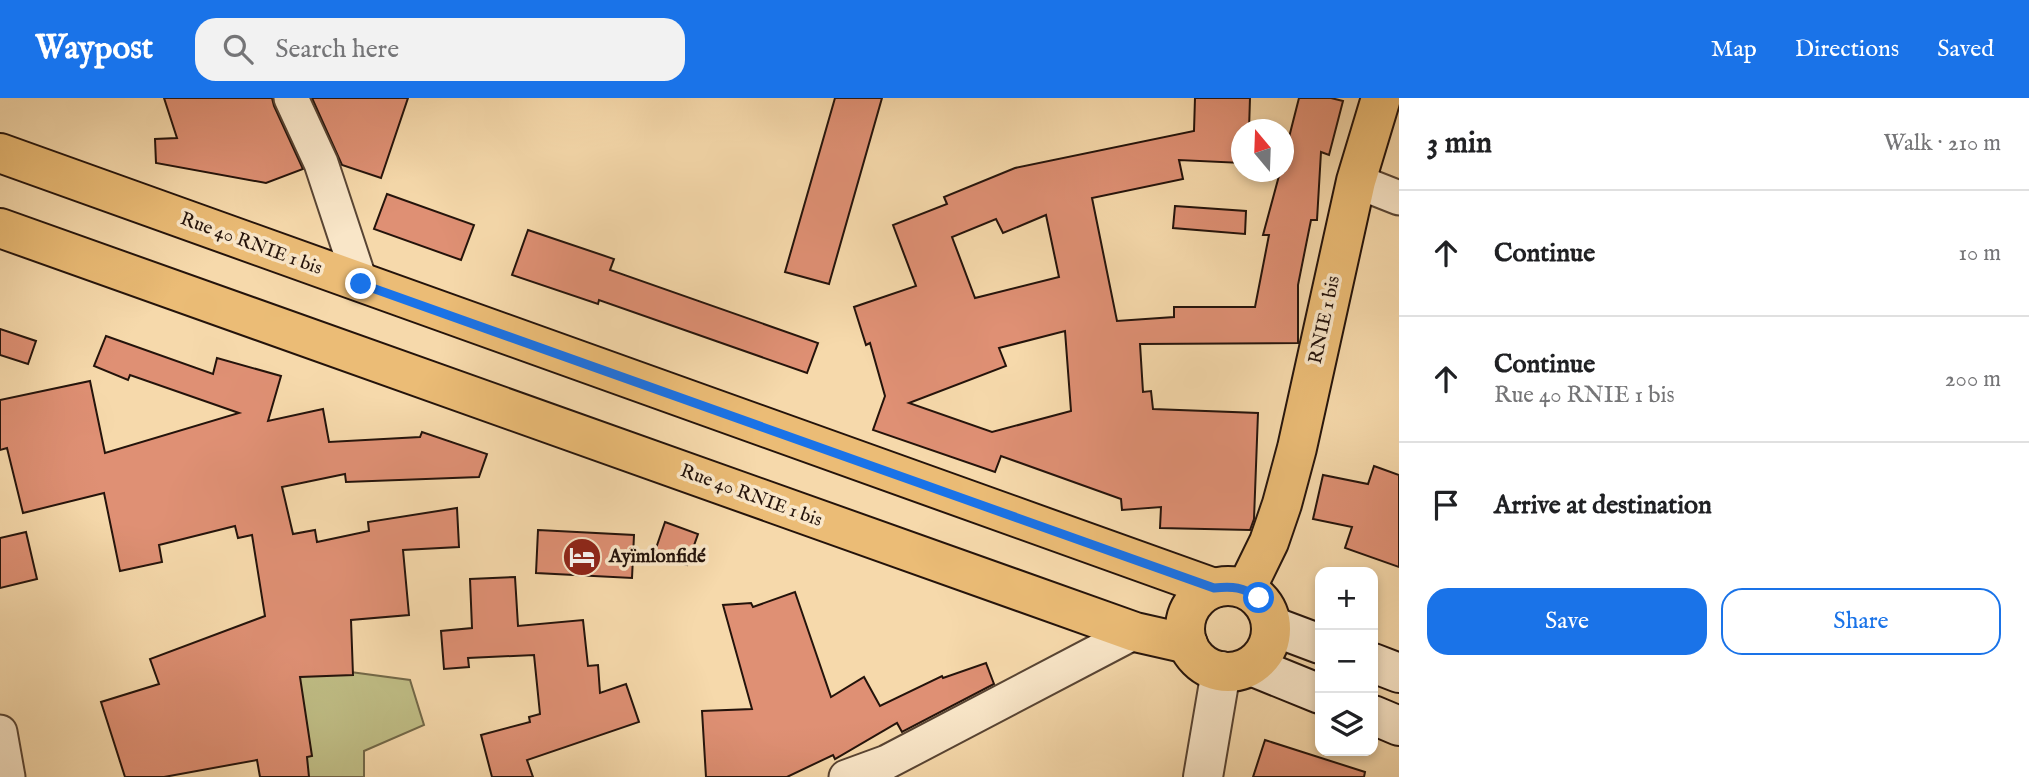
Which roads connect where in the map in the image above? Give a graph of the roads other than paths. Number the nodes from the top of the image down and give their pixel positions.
1 (291, 98) edge
2 (1381, 98) edge
3 (0, 153) edge
4 (1356, 181) junction
5 (1399, 198) edge
6 (0, 228) edge
7 (361, 284) junction
8 (1230, 589) junction
9 (1272, 626) junction
10 (1135, 632) junction
11 (1315, 641) edge
12 (1188, 644) junction
13 (1378, 665) edge
14 (1236, 668) junction
15 (1399, 673) edge
16 (1317, 693) edge
17 (1378, 717) edge
18 (1399, 726) edge
19 (0, 732) edge
20 (8, 777) edge
21 (846, 777) edge
22 (1203, 777) edge

1 - 7 street
2 - 4 main road, RNIE 1 bis
3 - 7 main road, Rue 40 RNIE 1 bis
4 - 5 street
4 - 8 main road, RNIE 1 bis
6 - 10 main road, Rue 40 RNIE 1 bis
7 - 8 main road, Rue 40 RNIE 1 bis
8 - 9 main road
8 - 12 main road
9 - 11 main road
9 - 14 main road
10 - 12 main road, Rue 40 RNIE 1 bis
10 - 21 street
12 - 14 main road
13 - 15 main road
14 - 16 main road
14 - 22 main road
17 - 18 main road
19 - 20 street

